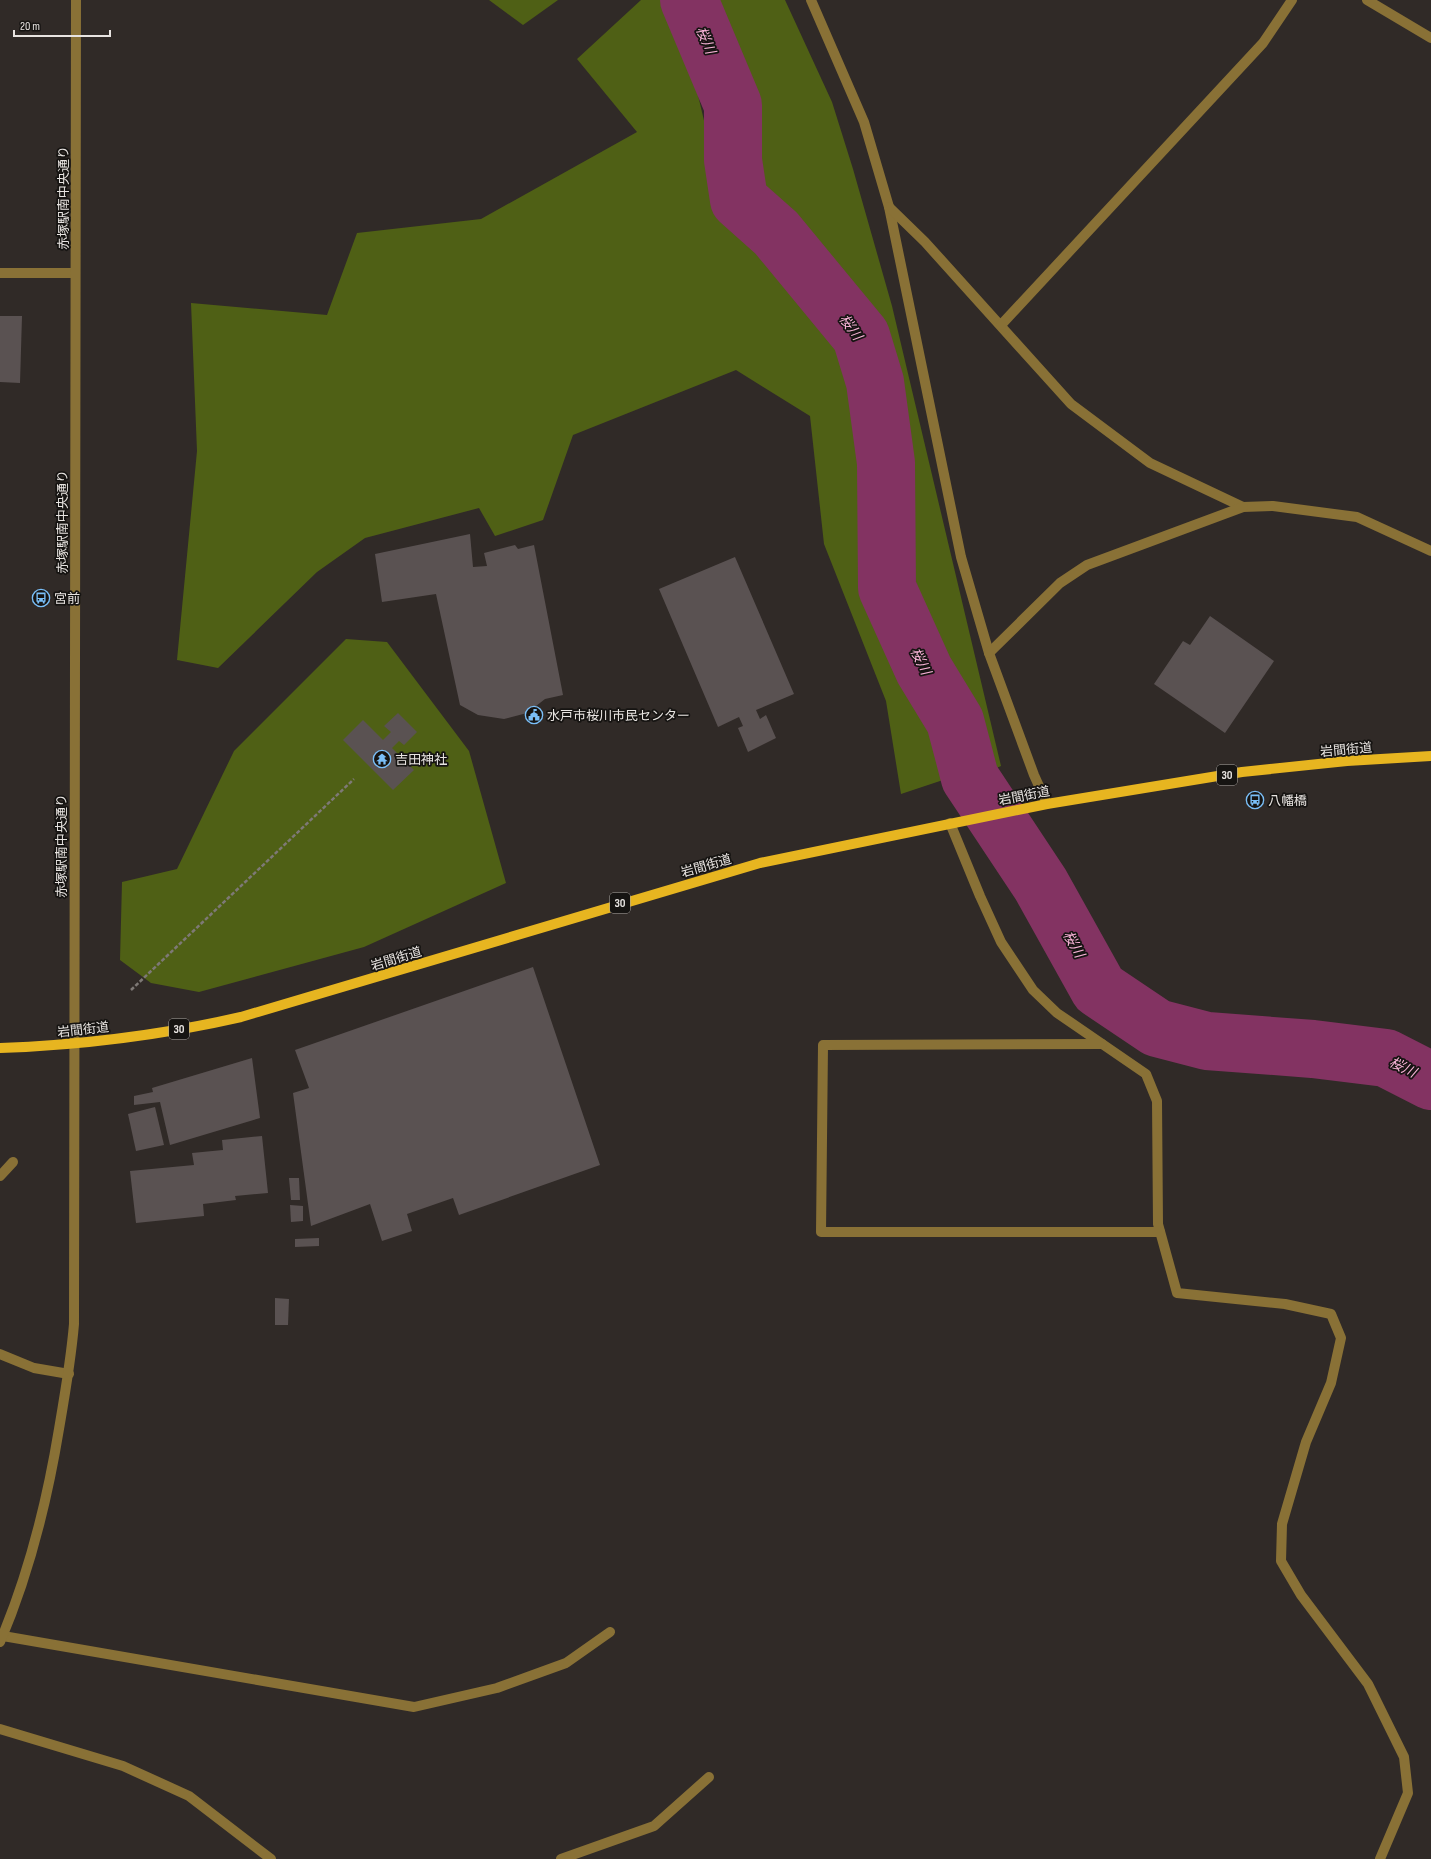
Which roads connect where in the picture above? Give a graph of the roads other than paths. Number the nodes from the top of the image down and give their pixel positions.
1 (76, 0) edge
2 (811, 0) edge
3 (1292, 0) edge
4 (1367, 0) edge
5 (1431, 38) edge
6 (889, 207) junction
7 (0, 273) edge
8 (75, 273) junction
9 (1001, 325) junction
10 (1243, 507) junction
11 (1431, 551) edge
12 (989, 653) junction
13 (1431, 756) edge
14 (1047, 804) junction
15 (950, 823) junction
16 (74, 1044) junction
17 (1102, 1044) junction
18 (0, 1048) edge
19 (13, 1162) dead end
20 (0, 1176) edge
21 (1160, 1232) junction
22 (0, 1354) edge
23 (69, 1374) junction
24 (610, 1632) dead end
25 (1, 1639) edge
26 (0, 1729) edge
27 (709, 1777) dead end
28 (271, 1859) edge
29 (561, 1859) edge
30 (1380, 1859) edge

1 - 8 street, 赤塚駅南中央通り
2 - 6 street
3 - 9 street
4 - 5 street
6 - 9 street
6 - 12 street
7 - 8 street
8 - 16 street, 赤塚駅南中央通り
9 - 10 street
10 - 11 street
10 - 12 street
12 - 14 street
13 - 14 main road, 岩間街道 / 30
14 - 15 main road, 岩間街道 / 30
15 - 16 main road, 岩間街道 / 30
15 - 17 street
16 - 18 main road, 岩間街道 / 30
16 - 23 street, 赤塚駅南中央通り
17 - 21 street
17 - 21 street
19 - 20 street
21 - 30 street
22 - 23 street
23 - 25 street, 赤塚駅南中央通り
24 - 25 street
26 - 28 street
27 - 29 street

